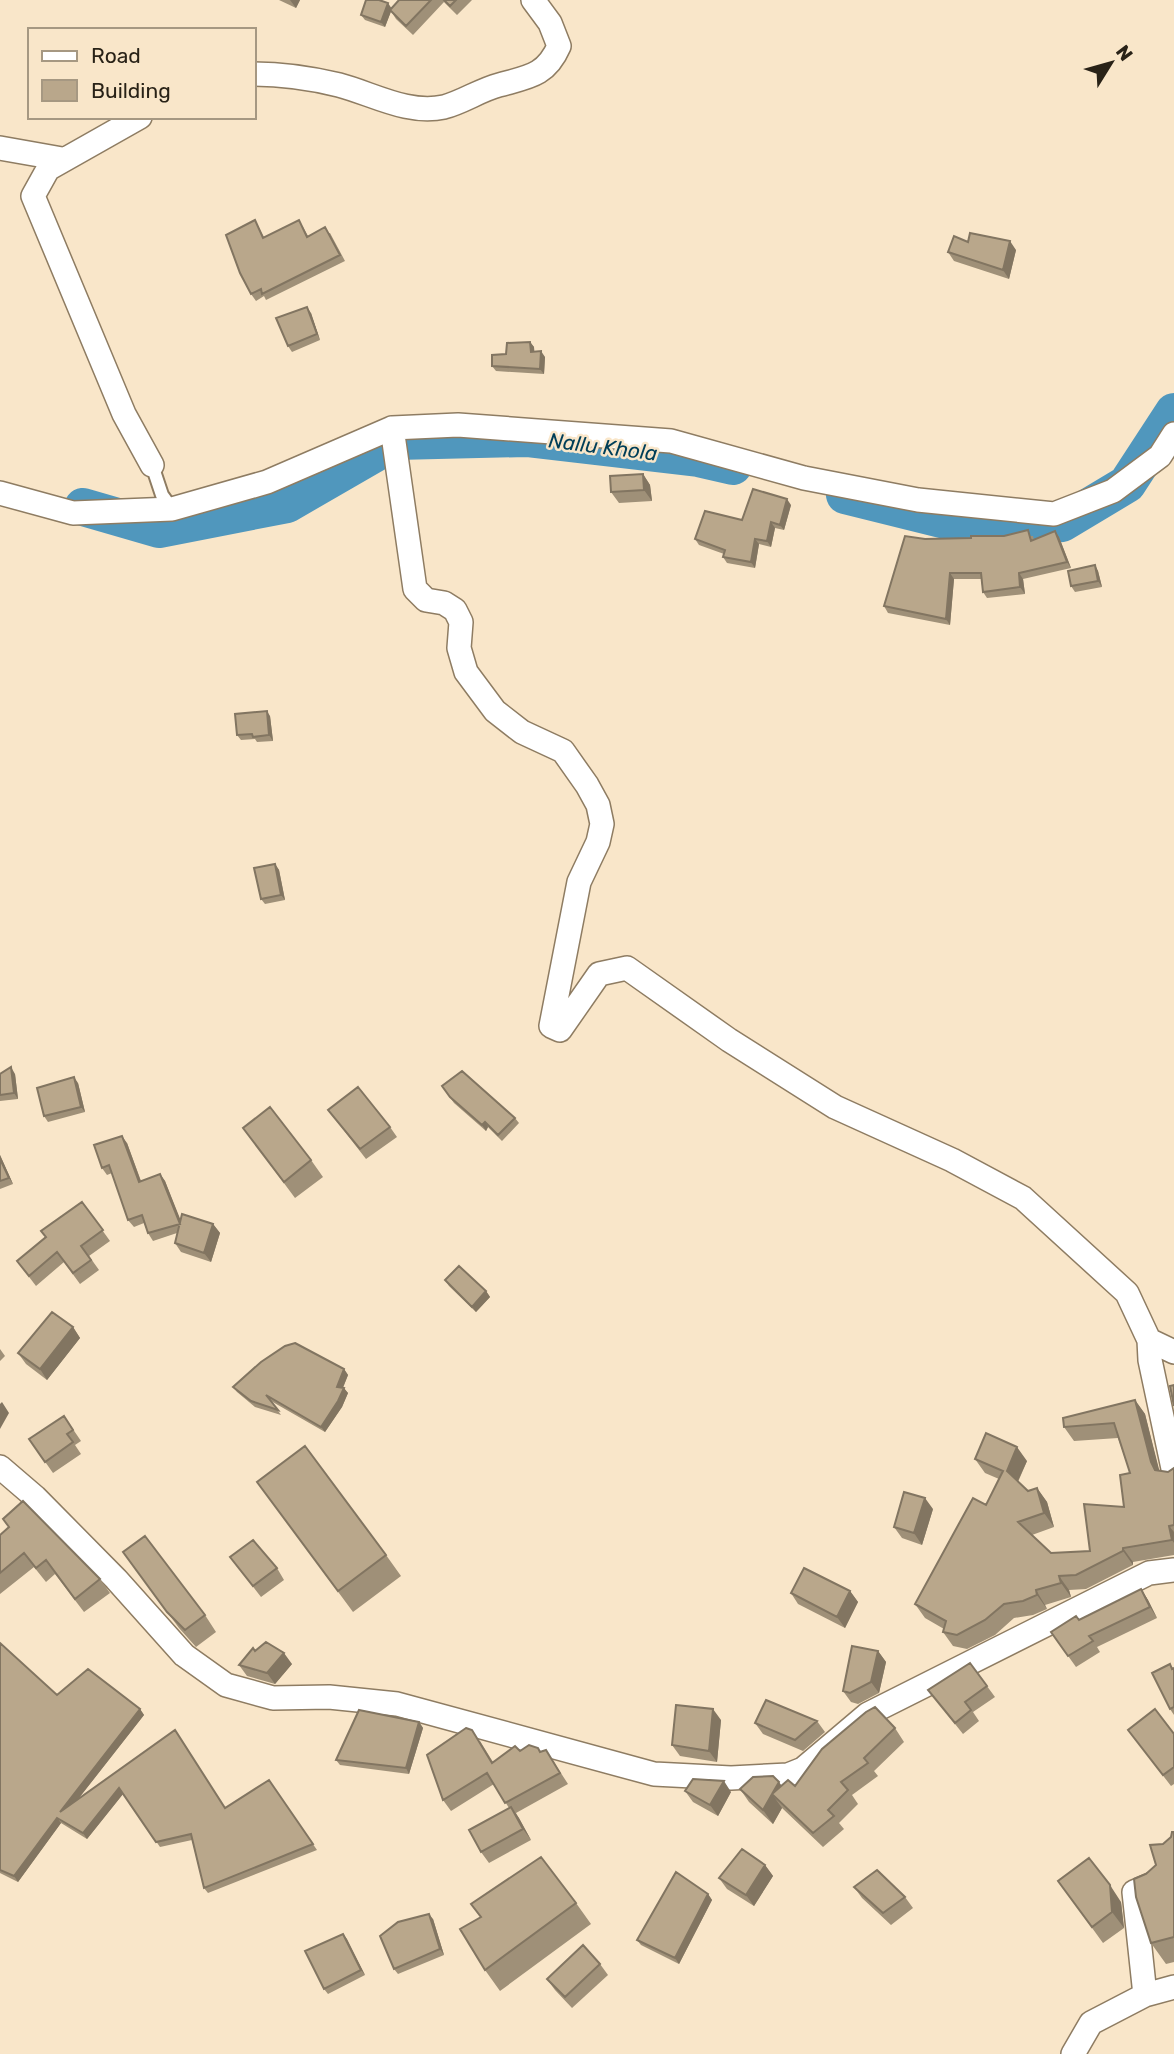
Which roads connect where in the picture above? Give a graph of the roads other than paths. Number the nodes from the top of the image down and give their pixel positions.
1 (533, 0) edge
2 (256, 74) edge
3 (136, 119) edge
4 (0, 148) edge
5 (62, 159) junction
6 (392, 428) junction
7 (1174, 435) edge
8 (152, 465) joint
9 (0, 493) edge
10 (172, 509) junction
11 (1149, 1340) junction
12 (1174, 1352) edge
13 (0, 1467) edge
14 (1174, 1473) edge
15 (1174, 1570) edge
16 (1155, 1883) edge
17 (1174, 1987) edge
18 (1144, 1995) junction
19 (1073, 2054) edge

1 - 2 street
3 - 5 street
4 - 5 street
5 - 8 street
6 - 7 street
6 - 10 street
6 - 11 street
8 - 10 lane
9 - 10 street
11 - 12 street
11 - 14 street
13 - 15 street
16 - 18 street
17 - 18 street
18 - 19 street

